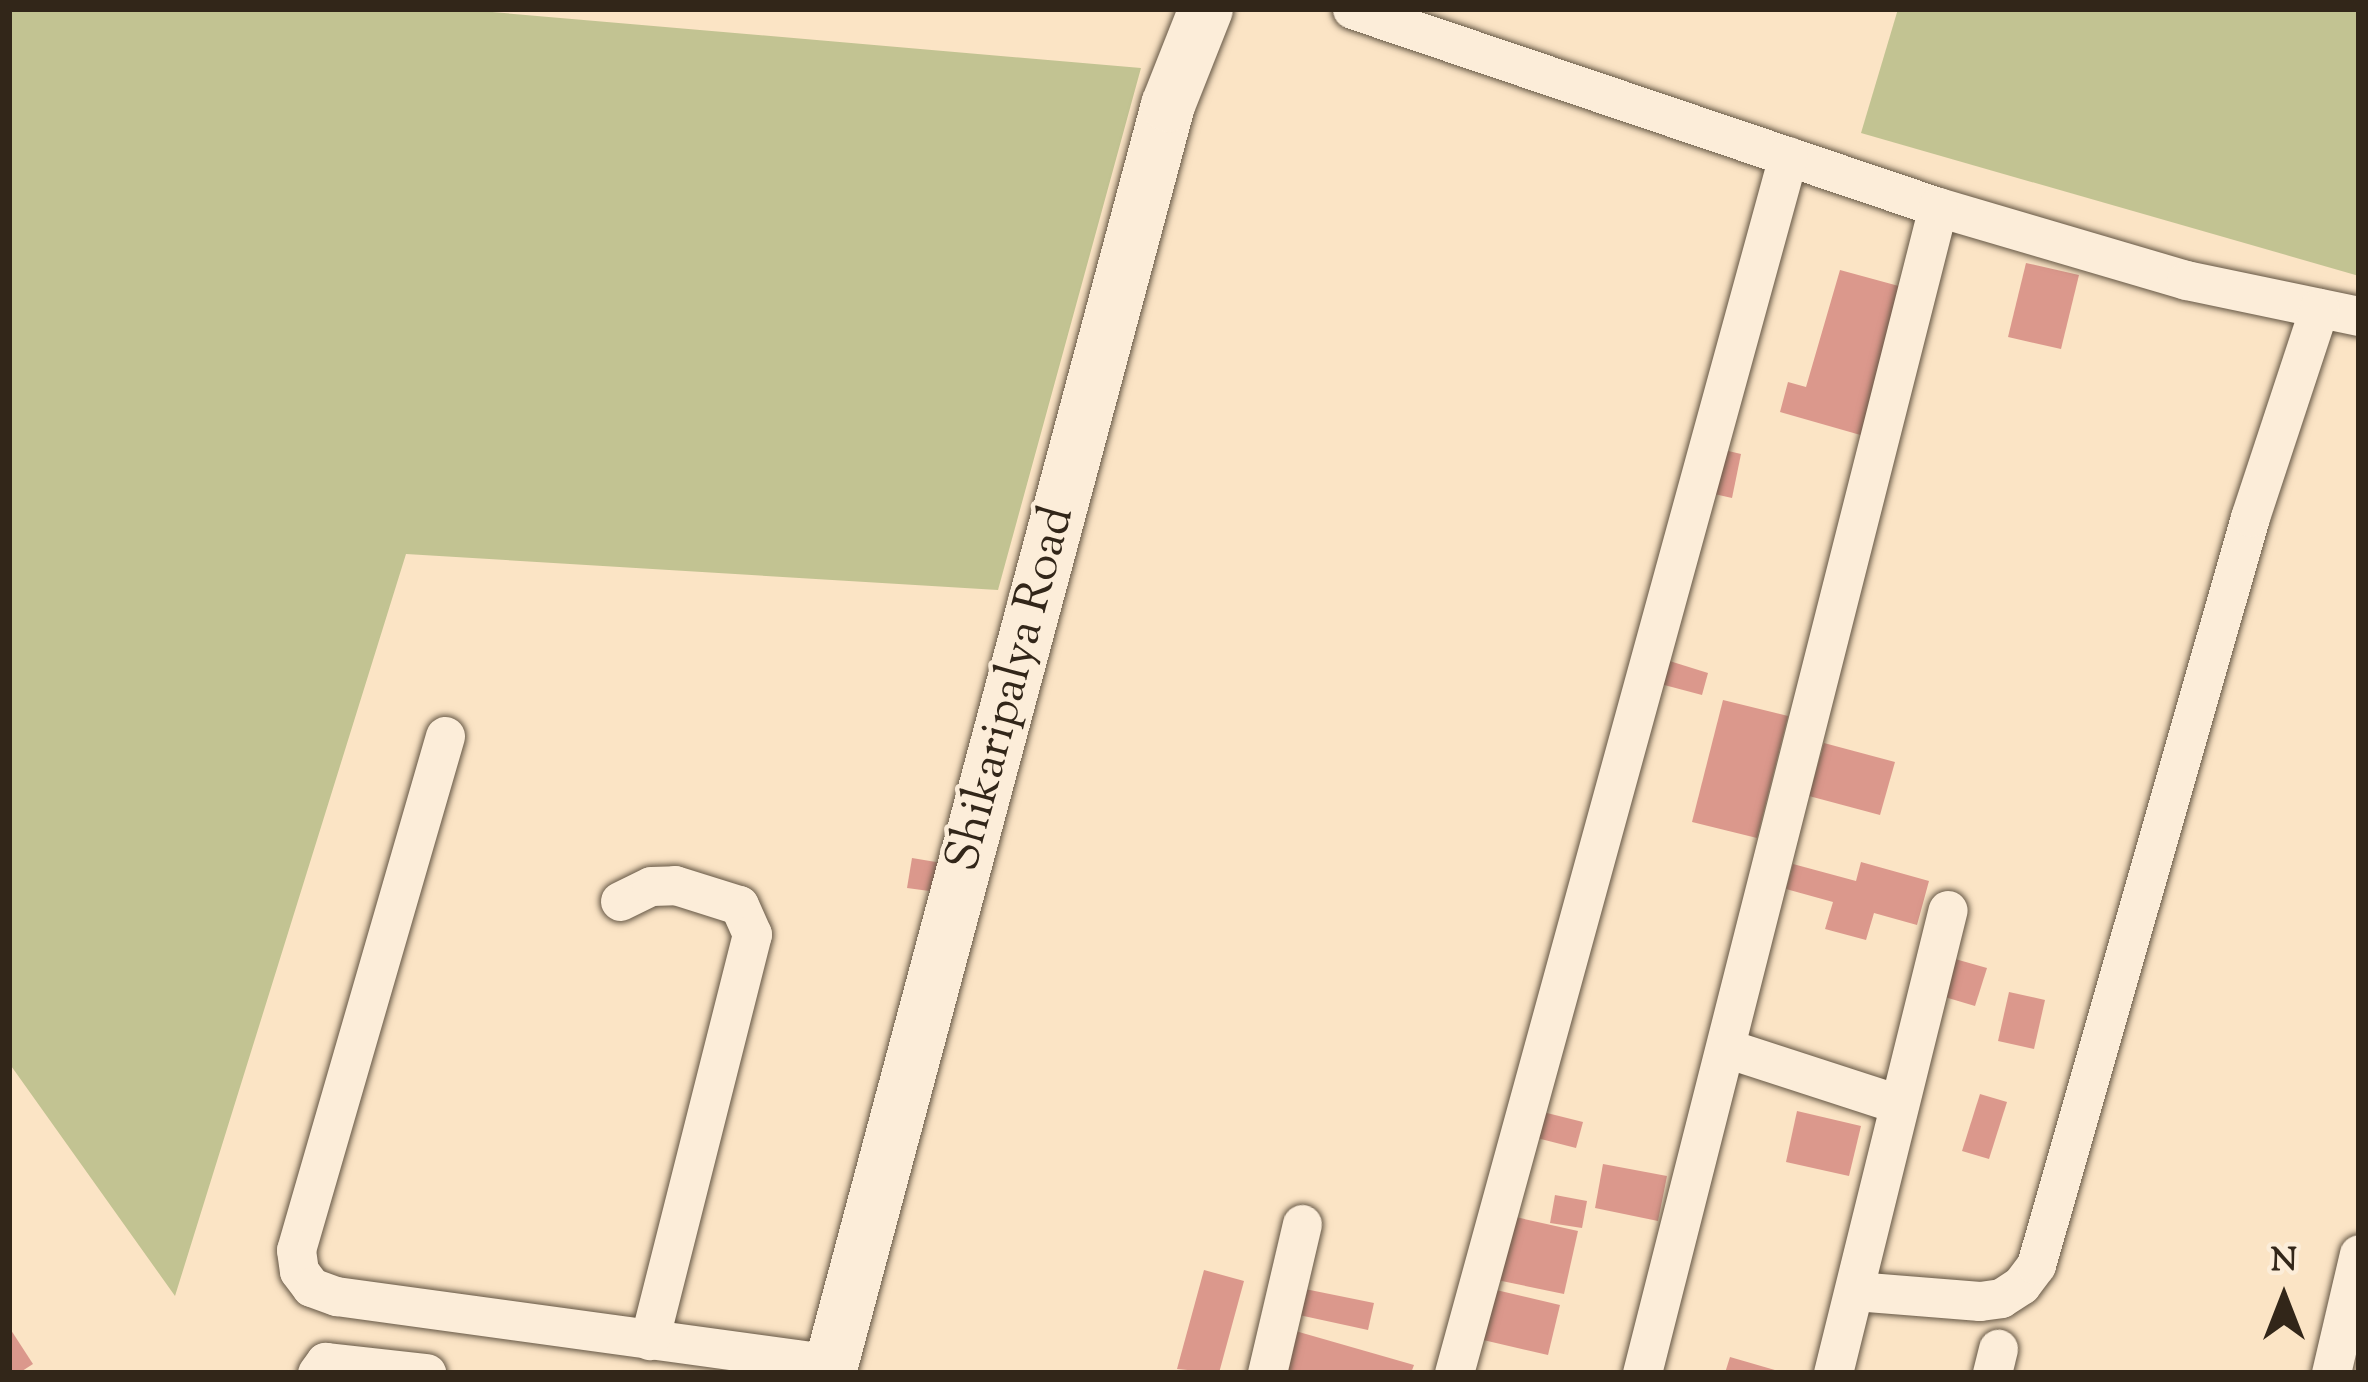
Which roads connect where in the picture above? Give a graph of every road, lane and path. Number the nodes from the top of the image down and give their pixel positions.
1 (1206, 9) edge
2 (1352, 9) edge
3 (1788, 156) junction
4 (1938, 207) junction
5 (2319, 308) junction
6 (2359, 316) edge
7 (445, 736) dead end
8 (620, 901) dead end
9 (1948, 910) dead end
10 (1726, 1048) junction
11 (1898, 1104) junction
12 (1302, 1224) dead end
13 (2359, 1254) edge
14 (1855, 1291) junction
15 (649, 1340) junction
16 (830, 1369) edge
17 (317, 1373) edge
18 (426, 1373) edge
19 (1267, 1373) edge
20 (1454, 1373) edge
21 (1642, 1373) edge
22 (1832, 1373) edge
23 (2331, 1373) edge

1 - 16 street, Shikaripalya Road
2 - 3 street
3 - 4 street
3 - 20 street
4 - 5 street
4 - 10 street
5 - 6 street
5 - 14 street
7 - 15 street
8 - 15 street
9 - 11 street
10 - 11 street
10 - 21 street
11 - 14 street
12 - 19 street
13 - 23 street
14 - 22 street
15 - 16 street
17 - 18 street

